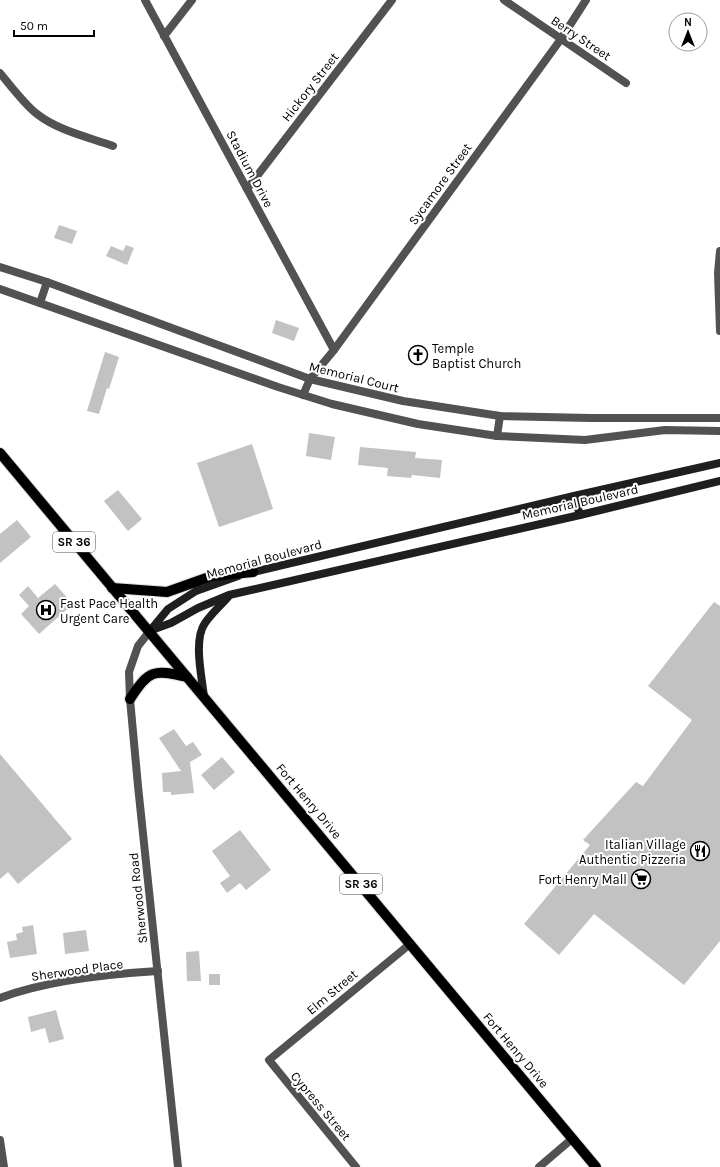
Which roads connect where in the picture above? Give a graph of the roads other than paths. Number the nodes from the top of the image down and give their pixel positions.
1 (144, 0) edge
2 (192, 0) edge
3 (392, 0) edge
4 (504, 0) edge
5 (586, 0) edge
6 (164, 36) junction
7 (561, 39) junction
8 (0, 73) edge
9 (626, 83) dead end
10 (113, 146) dead end
11 (247, 189) junction
12 (720, 251) edge
13 (0, 267) edge
14 (47, 282) junction
15 (0, 289) edge
16 (40, 303) junction
17 (720, 331) edge
18 (334, 350) junction
19 (310, 380) junction
20 (303, 395) junction
21 (500, 416) junction
22 (720, 418) edge
23 (720, 431) edge
24 (497, 436) junction
25 (0, 453) edge
26 (720, 463) edge
27 (720, 481) edge
28 (574, 496) junction
29 (580, 515) junction
30 (253, 572) junction
31 (112, 588) junction
32 (230, 595) junction
33 (149, 632) junction
34 (187, 677) junction
35 (204, 697) junction
36 (130, 699) junction
37 (410, 944) junction
38 (158, 971) junction
39 (0, 998) edge
40 (269, 1060) joint
41 (573, 1138) junction
42 (0, 1140) edge
43 (4, 1167) edge
44 (178, 1167) edge
45 (356, 1167) edge
46 (539, 1167) edge
47 (596, 1167) edge

1 - 6 street, Stadium Drive
2 - 6 street
3 - 11 street, Hickory Street
4 - 7 street, Berry Street
5 - 7 street, Sycamore Street
6 - 11 street, Stadium Drive
7 - 9 street, Berry Street
7 - 18 street, Sycamore Street
8 - 10 street
11 - 18 street, Stadium Drive
12 - 17 street
13 - 14 street, Memorial Court
14 - 16 street
14 - 19 street, Memorial Court
15 - 16 street
16 - 20 street
18 - 19 street, Sycamore Street
19 - 20 street, Sycamore Street
19 - 21 street, Memorial Court
20 - 24 street
21 - 22 street, Memorial Court
21 - 24 street
23 - 24 street
25 - 31 main road, Fort Henry Drive / SR 36
26 - 28 main road, Memorial Boulevard
27 - 29 main road, Memorial Boulevard
28 - 29 main road
28 - 30 main road, Memorial Boulevard
29 - 32 main road, Memorial Boulevard
30 - 31 main road
30 - 33 main road, Memorial Boulevard
31 - 33 main road, Fort Henry Drive / SR 36
32 - 33 main road, Memorial Boulevard
32 - 35 main road
33 - 34 main road, Fort Henry Drive / SR 36
33 - 36 street, Sherwood Road
34 - 35 main road, Fort Henry Drive / SR 36
34 - 36 main road
35 - 37 main road, Fort Henry Drive / SR 36
36 - 38 street, Sherwood Road
37 - 40 street, Elm Street
37 - 41 main road, Fort Henry Drive / SR 36
38 - 39 street, Sherwood Place
38 - 44 street, Sherwood Road
40 - 45 street, Cypress Street
41 - 46 street
41 - 47 main road, Fort Henry Drive / SR 36
42 - 43 street

